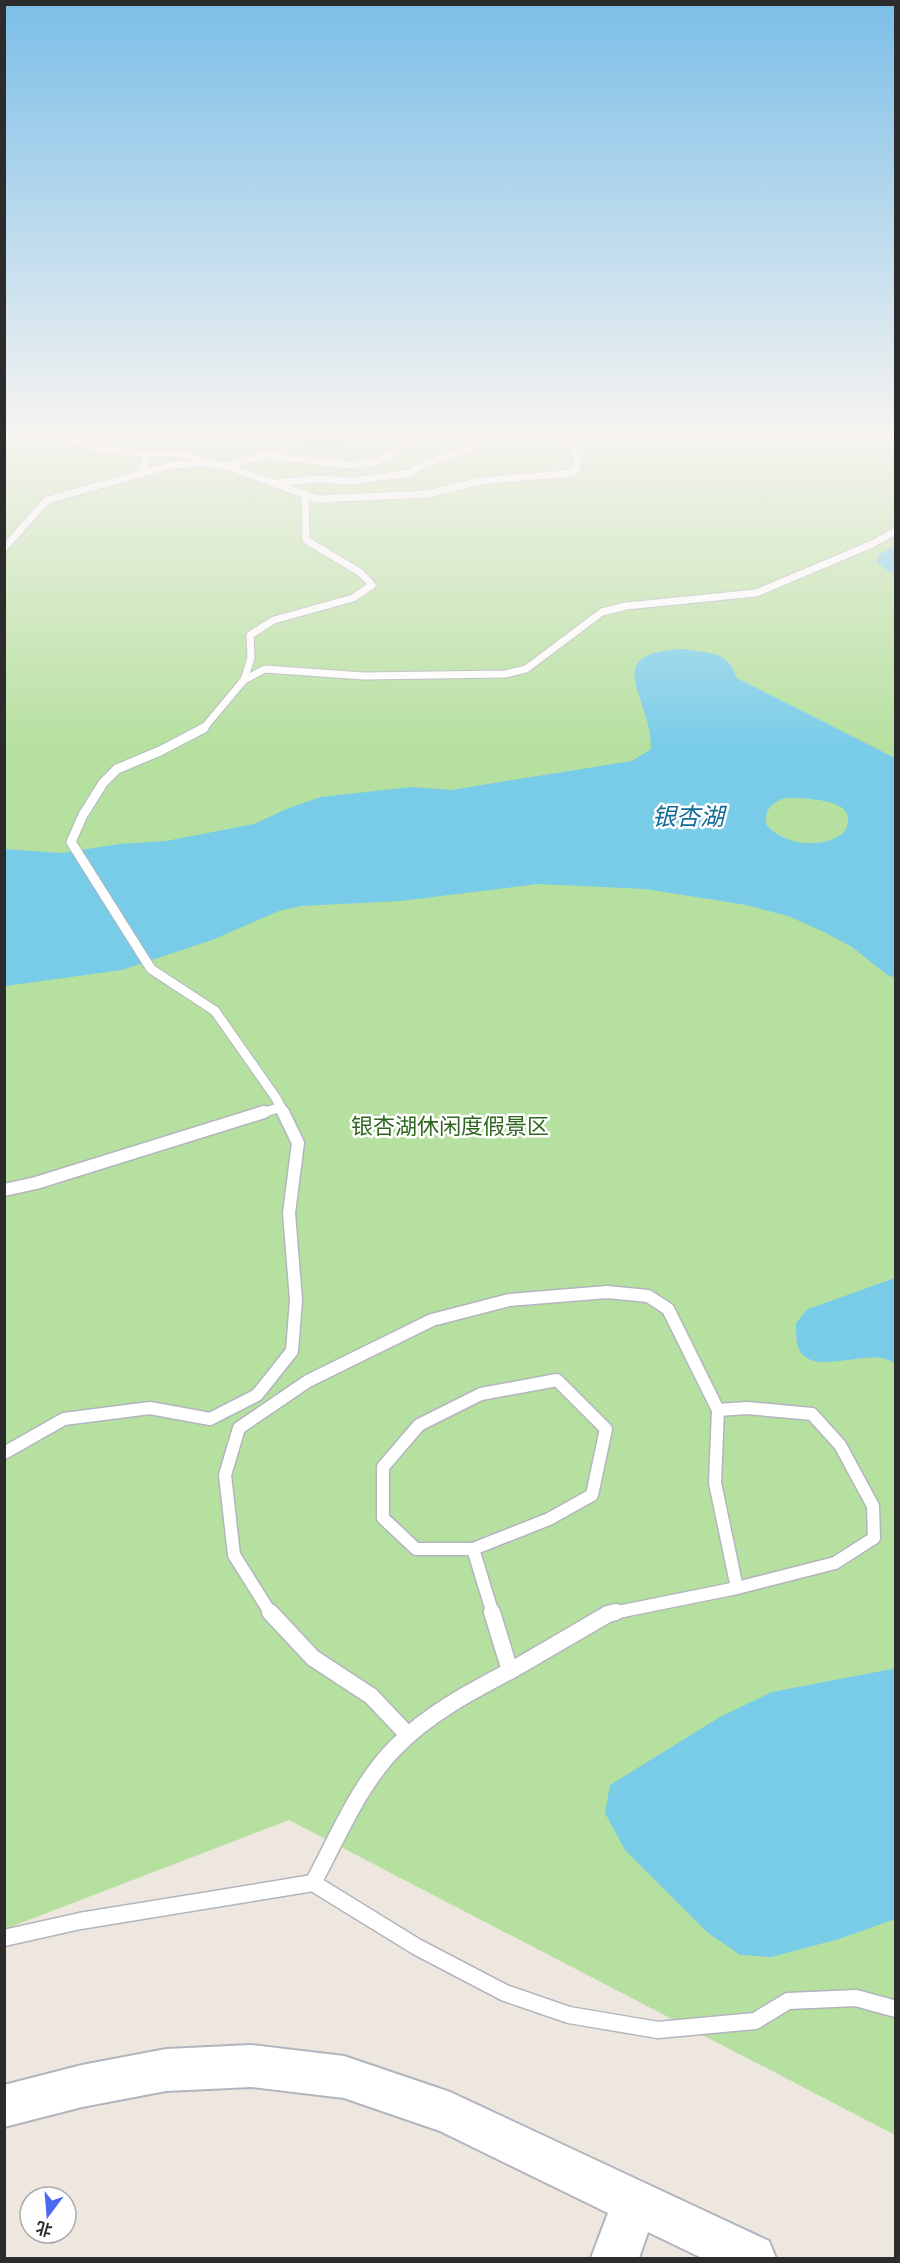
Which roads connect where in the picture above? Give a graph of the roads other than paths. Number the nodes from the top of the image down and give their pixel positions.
1 (306, 538) edge
2 (884, 538) edge
3 (251, 658) junction
4 (265, 669) junction
5 (244, 680) junction
6 (281, 1107) junction
7 (4, 1190) edge
8 (718, 1410) junction
9 (4, 1453) edge
10 (473, 1549) junction
11 (737, 1588) junction
12 (510, 1671) junction
13 (408, 1735) junction
14 (313, 1883) junction
15 (4, 1938) edge
16 (896, 2009) edge
17 (4, 2106) edge
18 (635, 2202) junction
19 (615, 2259) edge
20 (752, 2259) edge

1 - 3 lane
2 - 4 lane
3 - 4 lane
3 - 5 lane
4 - 5 lane
5 - 6 lane
6 - 7 lane
6 - 9 lane
8 - 11 lane
8 - 11 lane
8 - 13 lane
10 - 10 lane
10 - 12 lane
11 - 12 lane
12 - 13 lane
13 - 14 lane
14 - 15 lane
14 - 16 lane
17 - 18 street
18 - 19 street
18 - 20 street

